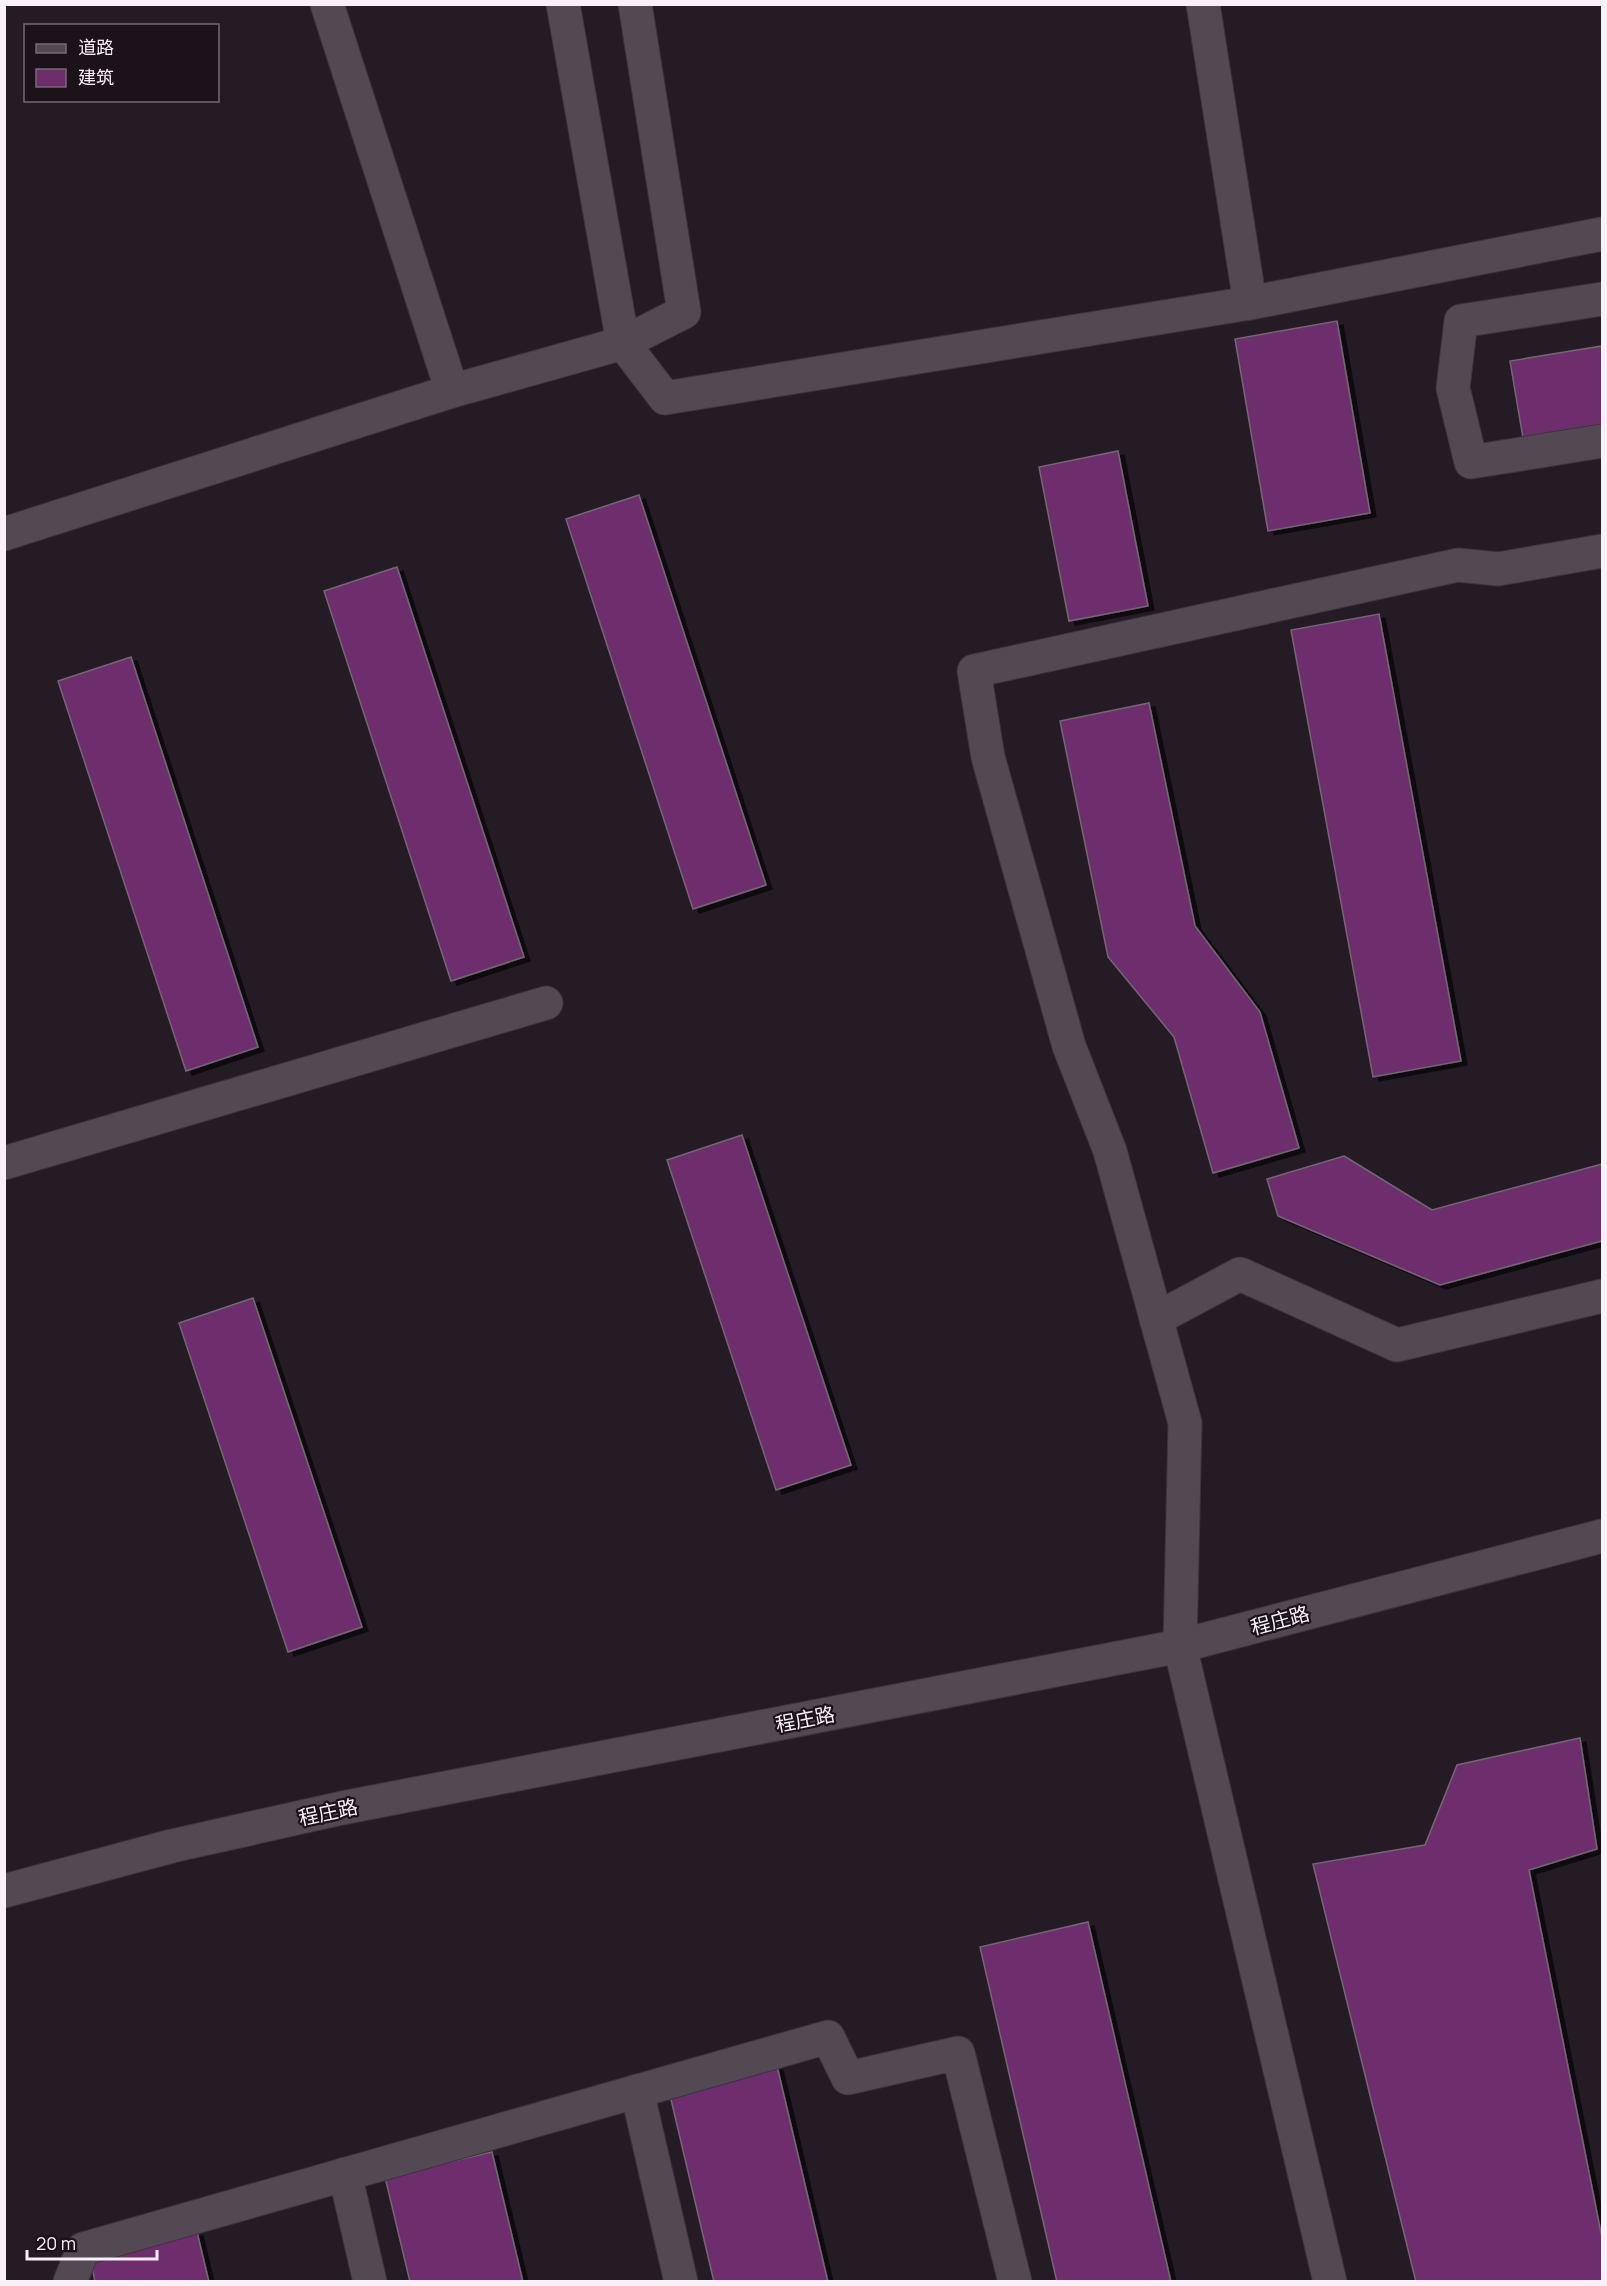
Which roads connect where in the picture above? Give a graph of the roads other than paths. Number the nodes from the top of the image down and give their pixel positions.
1 (327, 4) edge
2 (563, 4) edge
3 (635, 4) edge
4 (1203, 4) edge
5 (1602, 234) edge
6 (1602, 299) edge
7 (1250, 303) junction
8 (623, 343) junction
9 (452, 391) junction
10 (1602, 441) edge
11 (4, 534) edge
12 (1602, 551) edge
13 (546, 1003) dead end
14 (4, 1163) edge
15 (1602, 1296) edge
16 (1156, 1319) junction
17 (1602, 1536) edge
18 (1180, 1646) junction
19 (4, 1891) edge
20 (637, 2091) junction
21 (345, 2174) junction
22 (70, 2282) edge
23 (370, 2282) edge
24 (681, 2282) edge
25 (1015, 2282) edge
26 (1330, 2282) edge

1 - 9 street
2 - 8 street
3 - 8 street
4 - 7 street
5 - 7 street
6 - 10 street
7 - 8 street
8 - 9 street
9 - 11 street
12 - 16 street
13 - 14 street
15 - 16 street
16 - 18 street
17 - 18 street, 程庄路
18 - 19 street, 程庄路
18 - 26 street
20 - 21 street
20 - 24 street
20 - 25 street
21 - 22 street
21 - 23 street

